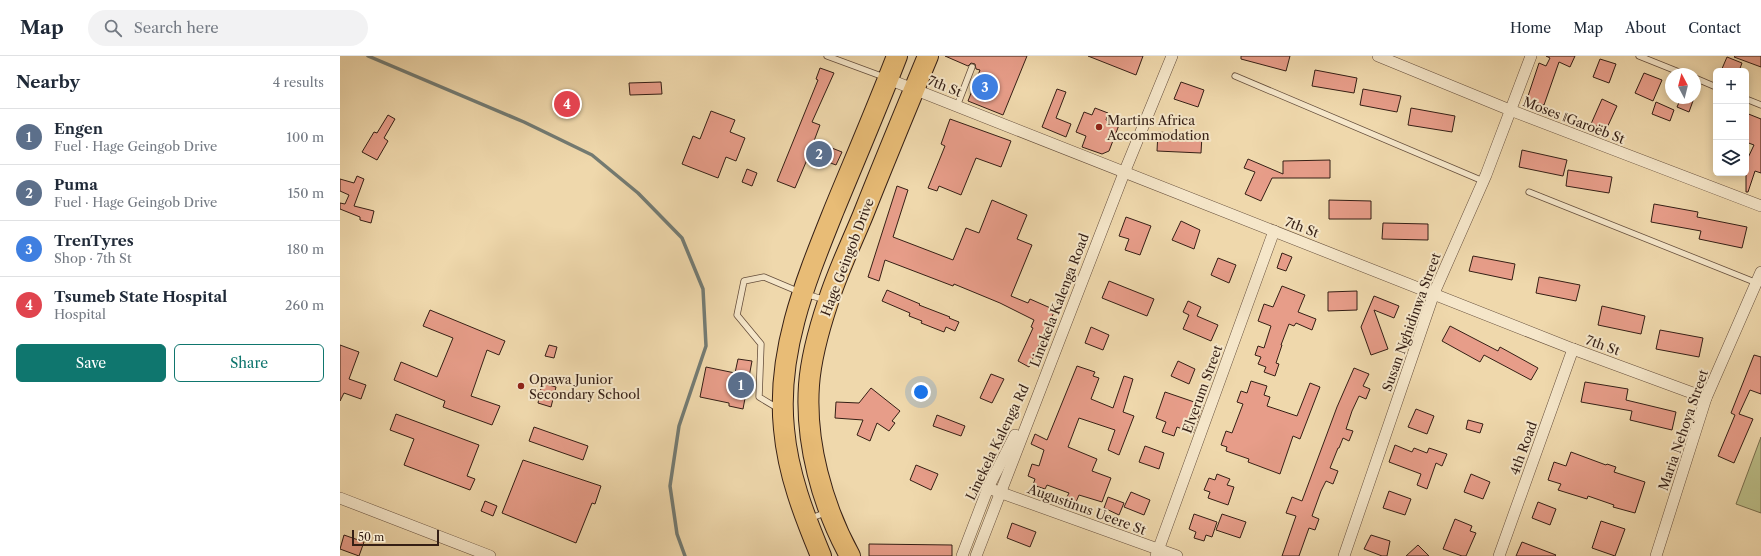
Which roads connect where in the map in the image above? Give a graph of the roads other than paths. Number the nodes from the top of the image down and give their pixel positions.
1 (827, 56) edge
2 (897, 56) edge
3 (928, 56) edge
4 (1172, 56) edge
5 (1378, 56) edge
6 (1531, 56) edge
7 (1639, 56) edge
8 (972, 67) dead end
9 (1669, 68) edge
10 (1235, 76) dead end
11 (888, 79) junction
12 (1701, 81) edge
13 (1713, 86) edge
14 (914, 89) junction
15 (1749, 100) edge
16 (1761, 105) edge
17 (957, 106) junction
18 (1510, 110) junction
19 (1124, 173) junction
20 (1483, 181) junction
21 (1529, 192) dead end
22 (1761, 206) edge
23 (1274, 231) junction
24 (1761, 272) edge
25 (1757, 283) junction
26 (802, 293) junction
27 (1434, 293) junction
28 (828, 301) junction
29 (1573, 349) junction
30 (1041, 385) junction
31 (1706, 398) junction
32 (784, 412) junction
33 (988, 488) junction
34 (1000, 492) junction
35 (340, 498) edge
36 (829, 511) junction
37 (806, 520) junction
38 (1157, 553) edge
39 (490, 556) edge
40 (821, 556) edge
41 (850, 556) edge
42 (962, 556) edge
43 (976, 556) edge
44 (1177, 556) edge
45 (1344, 556) edge
46 (1499, 556) edge
47 (1656, 556) edge

1 - 11 lane
2 - 11 highway
3 - 14 highway, Hage Geingob Drive
4 - 19 street, Linekela Kalenga Road
5 - 18 street, Moses ǁGaroëb St
6 - 18 street, Susan Nghidinwa Street
7 - 9 lane
8 - 17 lane
10 - 20 lane
11 - 14 street, 7th St
11 - 26 highway
12 - 13 lane
14 - 17 street, 7th St
14 - 28 highway, Hage Geingob Drive
15 - 16 lane
17 - 19 street, 7th St
18 - 20 street, Susan Nghidinwa Street
18 - 22 street, Moses ǁGaroëb St
19 - 23 street, 7th St
19 - 30 street, Linekela Kalenga Road
20 - 27 street, Susan Nghidinwa Street
21 - 25 lane
23 - 27 street, 7th St
23 - 38 street, Elverum Street
24 - 25 street, Maria Nehoya Street
25 - 31 street, Maria Nehoya Street
26 - 28 lane
26 - 32 highway
26 - 32 lane
27 - 29 street, 7th St
27 - 45 street, Susan Nghidinwa Street
28 - 36 highway, Hage Geingob Drive
29 - 31 street, 7th St
29 - 46 street, 4th Road
30 - 33 street, Linekela Kalenga Rd
30 - 34 street, Linekela Kalenga Road
31 - 47 street, Maria Nehoya Street
32 - 37 highway
33 - 34 street, Augustinus Ueere St
33 - 42 street, Linekela Kalenga Rd
34 - 38 street, Augustinus Ueere St
34 - 43 street, Linekela Kalenga Road
35 - 39 street
36 - 37 lane
36 - 41 highway, Hage Geingob Drive
37 - 40 highway
38 - 44 street, Augustinus Ueere St

